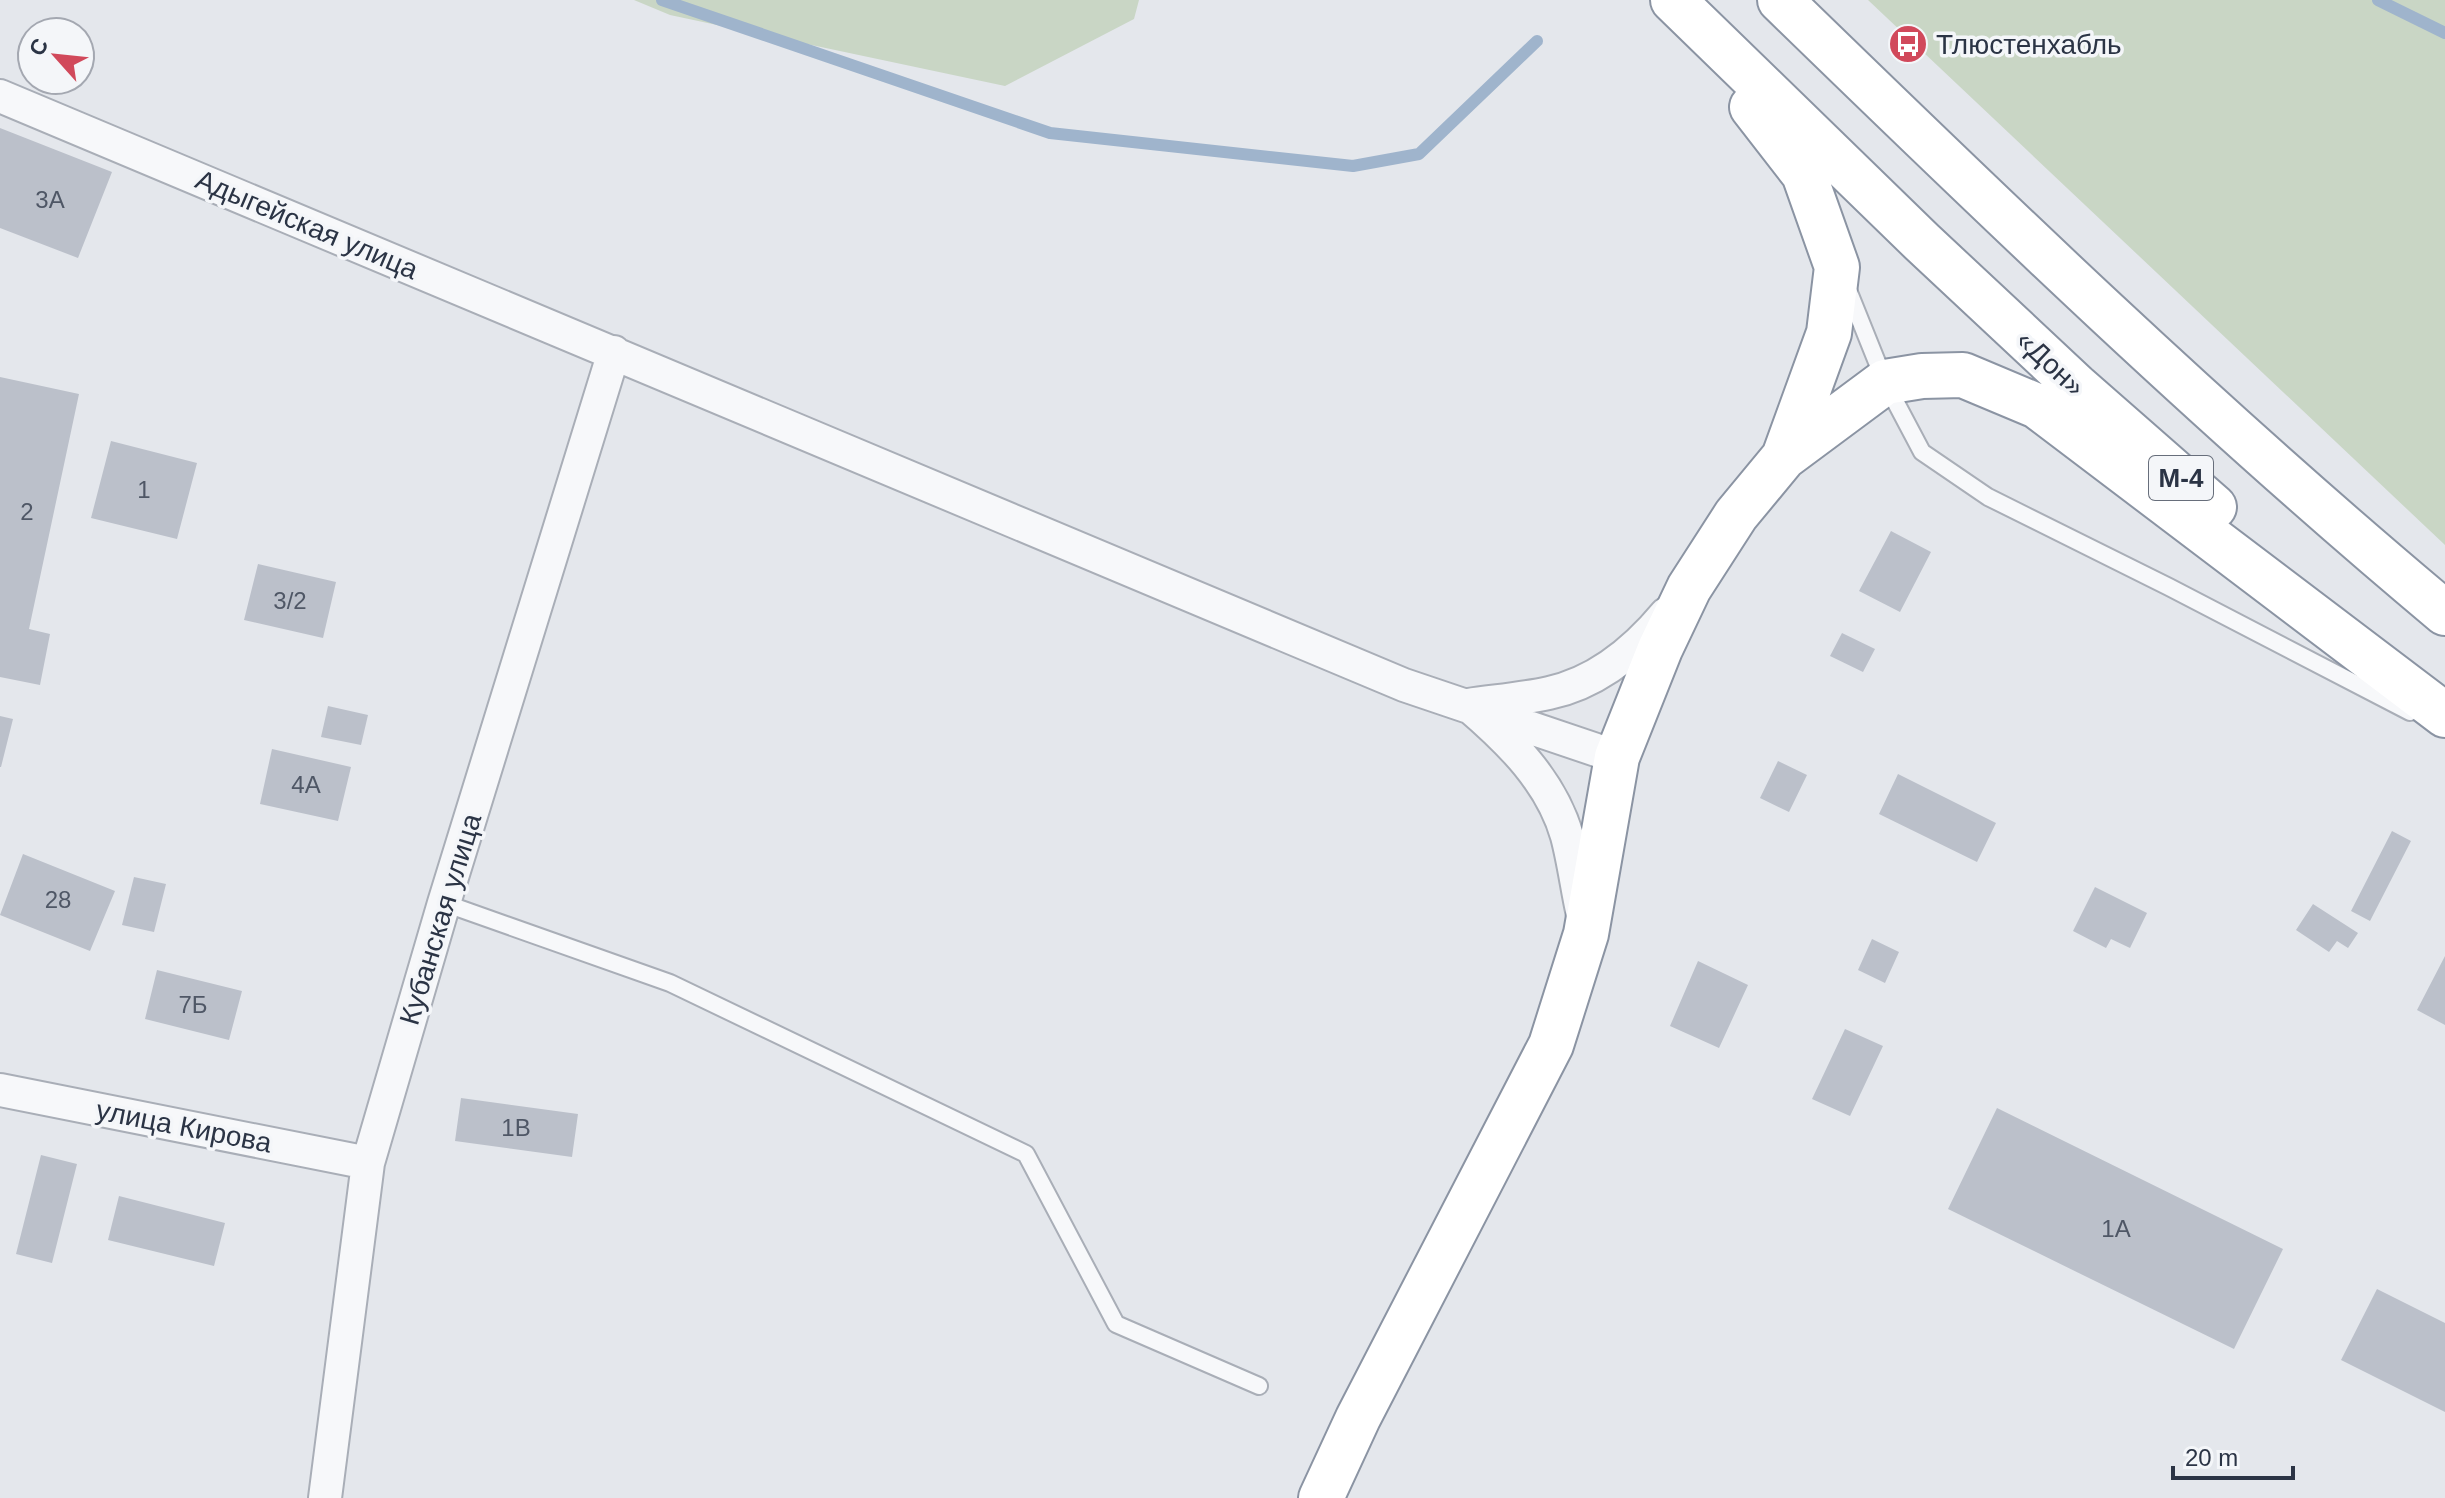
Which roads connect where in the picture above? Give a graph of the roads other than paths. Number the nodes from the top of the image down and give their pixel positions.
1 (1672, 0) edge
2 (1780, 0) edge
3 (0, 96) edge
4 (1812, 198) junction
5 (614, 352) junction
6 (1885, 382) junction
7 (1784, 457) junction
8 (1689, 588) junction
9 (2445, 613) edge
10 (1468, 705) junction
11 (2445, 708) edge
12 (2445, 715) edge
13 (2445, 731) edge
14 (1617, 757) junction
15 (444, 903) junction
16 (1586, 934) junction
17 (0, 1090) edge
18 (368, 1163) junction
19 (1259, 1386) dead end
20 (325, 1498) edge
21 (1321, 1498) edge

1 - 4 highway
1 - 11 highway, «Дон» / М-4
2 - 9 highway, М-4
3 - 5 street, Адыгейская улица
4 - 6 lane
4 - 7 highway
5 - 10 street, Адыгейская улица
5 - 15 street, Кубанская улица
6 - 7 highway
6 - 12 highway
6 - 13 lane
7 - 8 highway
8 - 10 street
8 - 14 highway
10 - 14 street, Адыгейская улица
10 - 16 street
14 - 16 highway
15 - 18 street, Кубанская улица
15 - 19 lane
16 - 21 highway
17 - 18 street, улица Кирова
18 - 20 street, Кубанская улица

